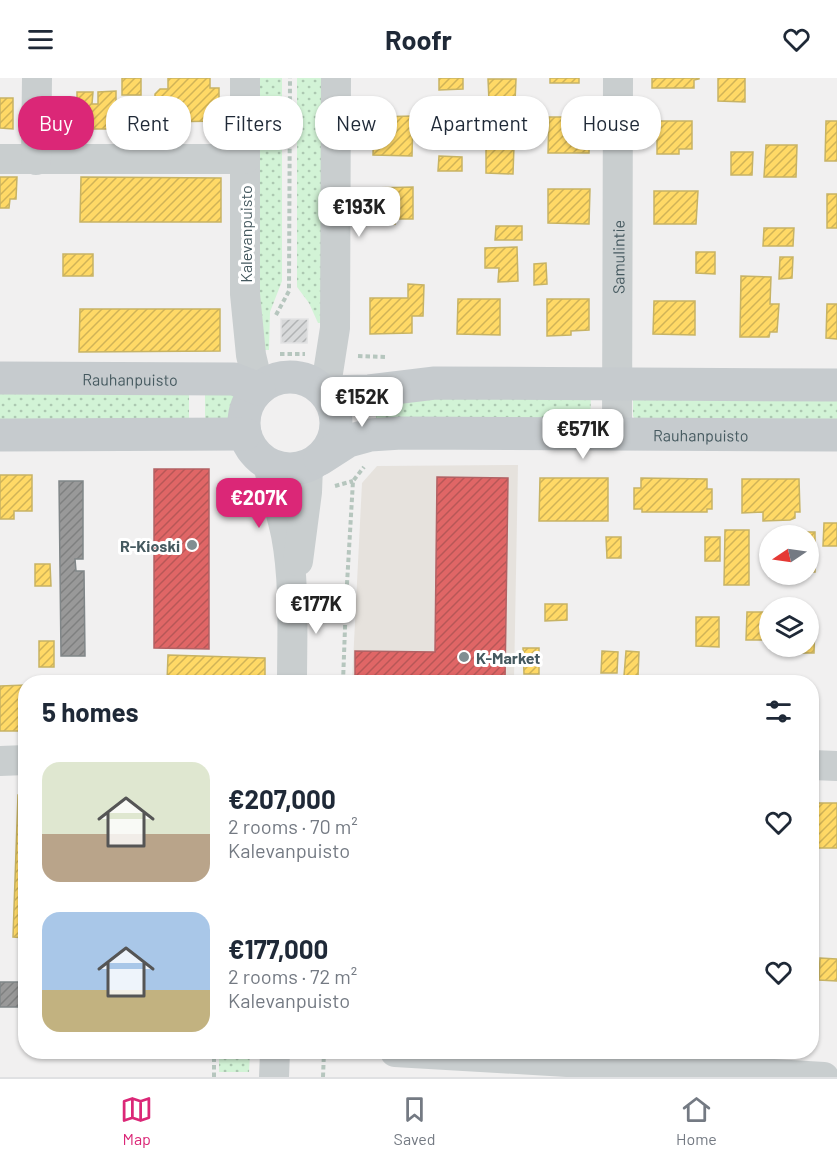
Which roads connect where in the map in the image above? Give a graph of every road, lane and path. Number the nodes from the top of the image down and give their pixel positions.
1 (37, 78) edge
2 (245, 78) edge
3 (290, 78) edge
4 (336, 78) edge
5 (618, 78) edge
6 (0, 159) edge
7 (245, 159) junction
8 (36, 160) junction
9 (274, 318) dead end
10 (0, 378) edge
11 (618, 384) junction
12 (837, 385) edge
13 (259, 389) junction
14 (325, 392) junction
15 (245, 434) junction
16 (0, 435) edge
17 (370, 435) junction
18 (617, 435) junction
19 (837, 435) edge
20 (268, 464) junction
21 (312, 473) junction
22 (353, 481) junction
23 (292, 588) junction
24 (292, 675) edge
25 (343, 675) edge
26 (18, 760) edge
27 (0, 761) edge
28 (819, 765) edge
29 (837, 766) edge
30 (214, 1059) edge
31 (275, 1059) edge
32 (324, 1059) edge
33 (515, 1059) edge
34 (214, 1077) edge
35 (274, 1077) edge
36 (323, 1077) edge
37 (824, 1077) edge

1 - 8 street
2 - 7 street, Kalevanpuisto
3 - 9 path
4 - 14 street
5 - 11 street, Samulintie
6 - 8 street
7 - 8 street
7 - 13 street, Kalevanpuisto
10 - 13 main road, Rauhanpuisto
11 - 12 main road
11 - 14 main road
11 - 18 street, Samulintie
13 - 14 main road
13 - 15 main road
14 - 21 main road
15 - 16 main road
15 - 20 main road
17 - 18 main road, Rauhanpuisto
17 - 21 main road, Rauhanpuisto
17 - 22 path
18 - 19 main road, Rauhanpuisto
20 - 21 main road
20 - 23 street
21 - 22 path
21 - 23 street
22 - 25 path
23 - 24 street
26 - 27 street
28 - 29 street
30 - 34 path
31 - 35 street
32 - 36 path
33 - 37 street

